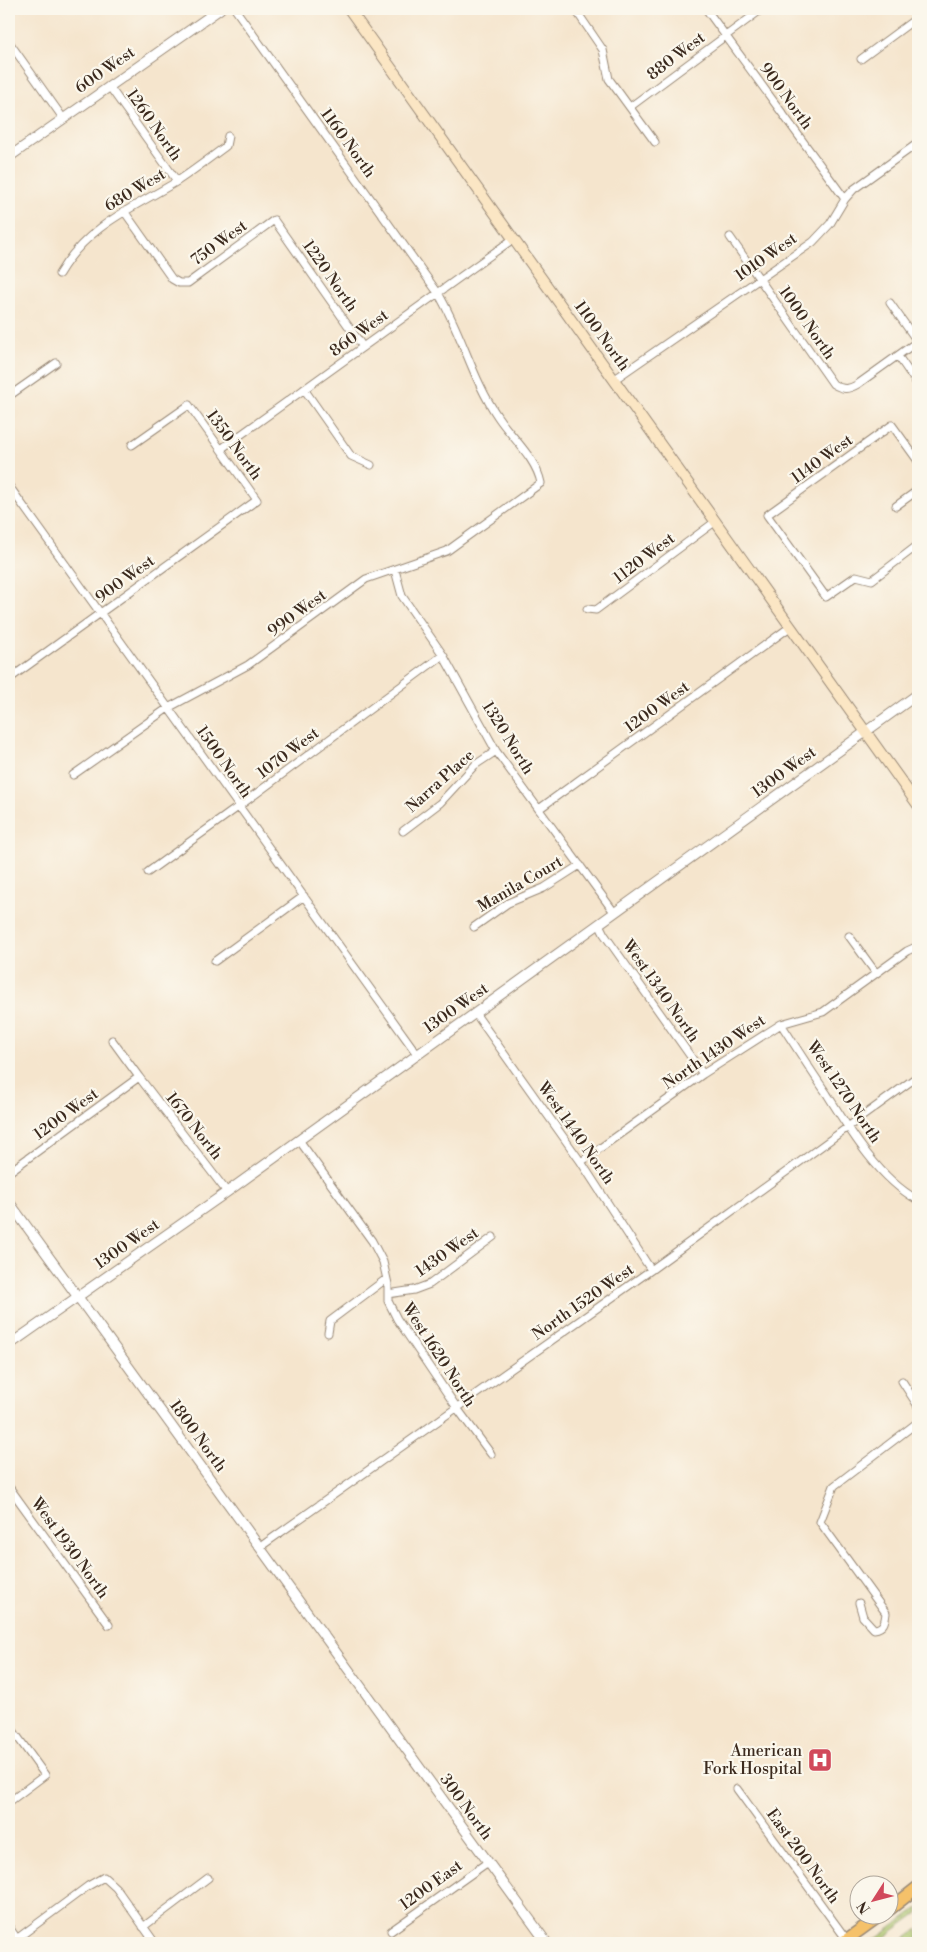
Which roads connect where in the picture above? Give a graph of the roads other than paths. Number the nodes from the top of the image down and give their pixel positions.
1 (220, 9) edge
2 (235, 9) edge
3 (349, 9) edge
4 (575, 9) edge
5 (706, 9) edge
6 (762, 9) edge
7 (918, 17) edge
8 (726, 36) junction
9 (9, 42) edge
10 (862, 59) dead end
11 (109, 86) junction
12 (630, 108) junction
13 (63, 118) junction
14 (228, 136) dead end
15 (655, 142) dead end
16 (918, 143) edge
17 (9, 157) edge
18 (177, 181) junction
19 (845, 199) junction
20 (124, 211) junction
21 (274, 220) joint
22 (730, 237) dead end
23 (513, 239) junction
24 (59, 274) dead end
25 (760, 279) junction
26 (438, 293) junction
27 (890, 303) dead end
28 (918, 341) edge
29 (363, 347) junction
30 (898, 356) junction
31 (56, 363) dead end
32 (615, 379) junction
33 (918, 385) edge
34 (304, 389) junction
35 (9, 396) edge
36 (132, 445) dead end
37 (221, 449) junction
38 (918, 461) edge
39 (370, 465) dead end
40 (541, 483) joint
41 (9, 486) edge
42 (918, 490) edge
43 (257, 500) joint
44 (896, 506) dead end
45 (716, 522) junction
46 (918, 545) edge
47 (395, 570) junction
48 (587, 609) dead end
49 (99, 614) junction
50 (790, 626) junction
51 (443, 654) junction
52 (9, 679) edge
53 (918, 694) edge
54 (168, 708) junction
55 (866, 732) junction
56 (496, 751) junction
57 (73, 775) dead end
58 (918, 805) edge
59 (238, 807) junction
60 (539, 809) junction
61 (403, 831) dead end
62 (580, 865) junction
63 (148, 872) dead end
64 (304, 896) junction
65 (614, 912) junction
66 (599, 924) junction
67 (474, 927) dead end
68 (849, 936) dead end
69 (918, 946) edge
70 (216, 961) dead end
71 (876, 973) junction
72 (475, 1013) junction
73 (781, 1024) junction
74 (112, 1040) dead end
75 (417, 1054) junction
76 (703, 1074) junction
77 (918, 1076) edge
78 (138, 1077) junction
79 (848, 1126) junction
80 (299, 1140) junction
81 (581, 1162) junction
82 (9, 1172) edge
83 (227, 1192) junction
84 (918, 1200) edge
85 (9, 1202) edge
86 (493, 1237) dead end
87 (651, 1270) junction
88 (386, 1279) junction
89 (388, 1294) junction
90 (78, 1296) junction
91 (328, 1333) dead end
92 (9, 1345) edge
93 (902, 1381) dead end
94 (918, 1406) edge
95 (457, 1408) junction
96 (918, 1422) edge
97 (491, 1454) dead end
98 (9, 1487) edge
99 (260, 1547) junction
100 (859, 1604) dead end
101 (109, 1625) dead end
102 (361, 1688) joint
103 (9, 1726) edge
104 (737, 1789) dead end
105 (9, 1802) edge
106 (488, 1862) junction
107 (208, 1878) dead end
108 (918, 1887) edge
109 (900, 1901) edge
110 (869, 1924) edge
111 (143, 1926) junction
112 (9, 1927) edge
113 (391, 1931) dead end
114 (14, 1941) edge
115 (845, 1942) edge
116 (155, 1943) edge
117 (547, 1943) edge

1 - 11 street, 600 West
2 - 26 street, 1160 North
3 - 23 main road, 1100 North
4 - 12 street
5 - 8 street, 900 North
6 - 8 street, 880 West
7 - 10 street
8 - 12 street, 880 West
8 - 19 street, 900 North
9 - 13 street
11 - 13 street, 600 West
11 - 18 street, 1260 North
12 - 15 street
13 - 17 street, 600 West
14 - 18 street, 680 West
16 - 19 street, 1010 West
18 - 20 street, 680 West
19 - 25 street, 1010 West
20 - 21 street, 750 West
20 - 24 street, 680 West
21 - 29 street, 1220 North
22 - 25 street, 1000 North
23 - 26 street, 860 West
23 - 32 main road, 1100 North
25 - 30 street, 1000 North
25 - 32 street, 1010 West
26 - 29 street, 860 West
26 - 40 street, 1160 North
27 - 28 street
28 - 30 street, 1000 North
29 - 34 street, 860 West
30 - 33 street
31 - 35 street
32 - 45 main road, 1100 North
34 - 37 street, 860 West
34 - 39 street
36 - 37 street, 1350 North
37 - 43 street, 1350 North
38 - 46 street, 1140 West
40 - 47 street, 990 West
41 - 49 street, 1500 North
42 - 44 street
43 - 49 street, 900 West
45 - 48 street, 1120 West
45 - 50 main road, 1100 North
47 - 51 street, 1320 North
47 - 54 street, 990 West
49 - 52 street, 900 West
49 - 54 street, 1500 North
50 - 55 main road, 1100 North
50 - 60 street, 1200 West
51 - 56 street, 1320 North
51 - 59 street, 1070 West
53 - 55 street, 1300 West
54 - 57 street, 990 West
54 - 59 street, 1500 North
55 - 58 main road, 1100 North
55 - 65 street, 1300 West
56 - 60 street, 1320 North
56 - 61 street, Narra Place
59 - 63 street, 1070 West
59 - 64 street, 1500 North
60 - 62 street, 1320 North
62 - 65 street, 1320 North
62 - 67 street, Manila Court
64 - 70 street
64 - 75 street, 1500 North
65 - 66 street, 1300 West
66 - 72 street, 1300 West
66 - 76 street, West 1340 North
68 - 71 street
69 - 71 street, North 1430 West
71 - 73 street, North 1430 West
72 - 75 street, 1300 West
72 - 81 street, West 1440 North
73 - 76 street, North 1430 West
73 - 79 street, West 1270 North
74 - 78 street, 1670 North
75 - 80 street, 1300 West
76 - 81 street, North 1430 West
77 - 79 street, North 1520 West
78 - 82 street, 1200 West
78 - 83 street, 1670 North
79 - 84 street, West 1270 North
79 - 87 street, North 1520 West
80 - 83 street, 1300 West
80 - 88 street, West 1620 North
81 - 87 street, West 1440 North
83 - 90 street, 1300 West
85 - 90 street, 1800 North
86 - 89 street, 1430 West
87 - 95 street, North 1520 West
88 - 89 street, West 1620 North
88 - 91 street
89 - 95 street, West 1620 North
90 - 92 street, 1300 West
90 - 99 street, 1800 North
93 - 94 street
95 - 97 street, West 1620 North
95 - 99 street, North 1520 West
96 - 100 street
98 - 101 street, West 1930 North
99 - 102 street, 1800 North
102 - 106 street, 300 North
103 - 105 street
104 - 115 street, East 200 North
106 - 113 street, 1200 East
106 - 117 street, 300 North
107 - 111 street
108 - 109 main road
110 - 115 main road
111 - 114 street
111 - 116 street
112 - 114 street

